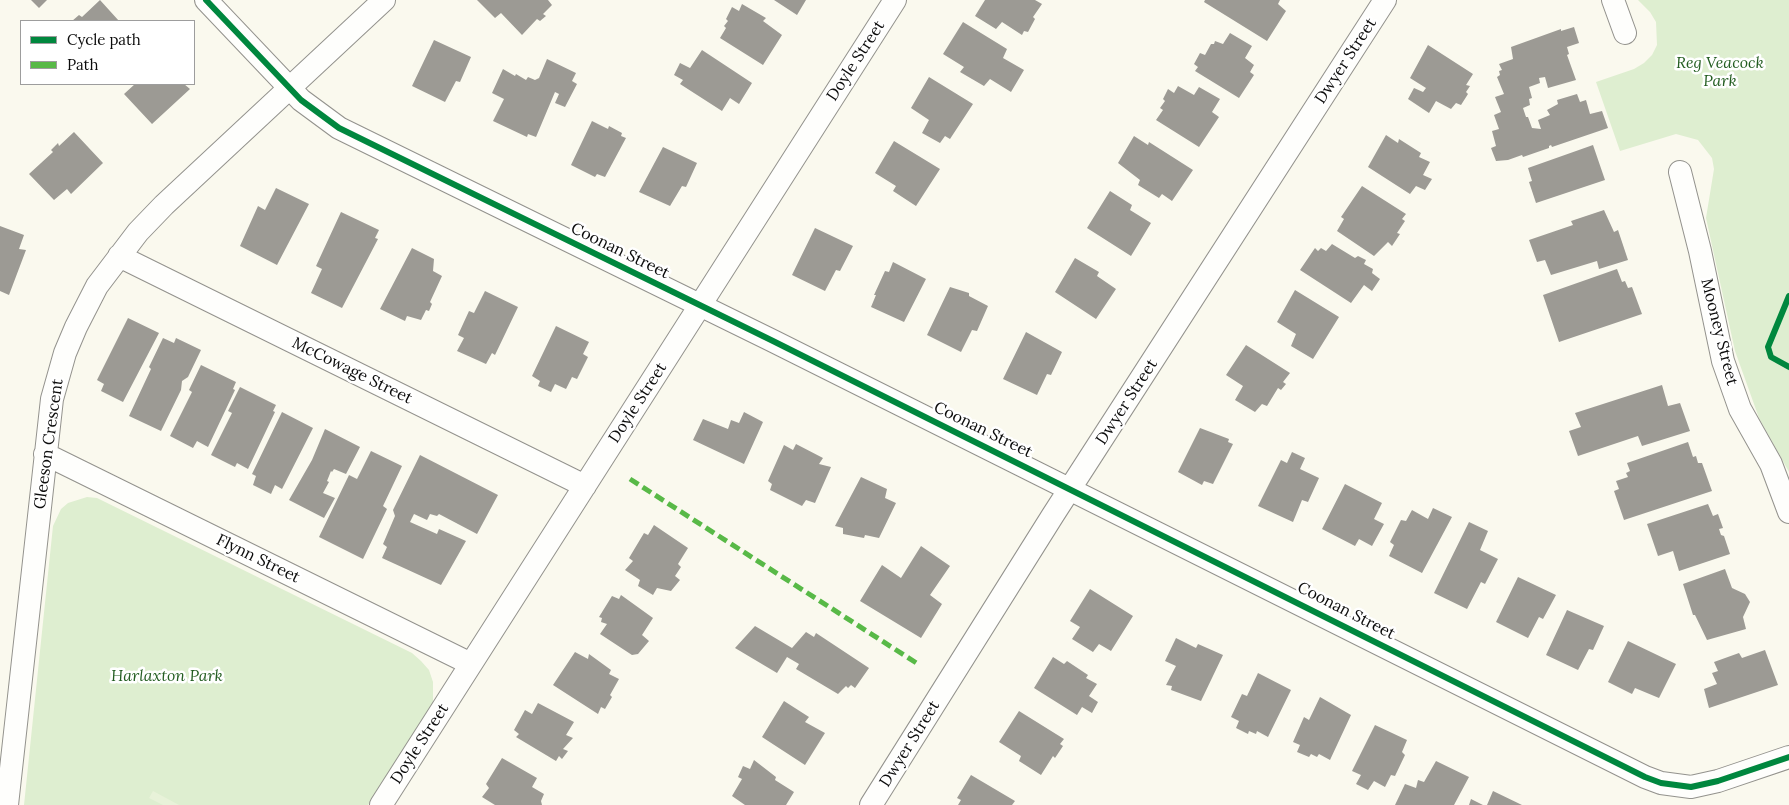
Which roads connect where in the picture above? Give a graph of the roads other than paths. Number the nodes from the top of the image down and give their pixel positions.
1 (206, 0) edge
2 (384, 0) edge
3 (896, 0) edge
4 (1385, 0) edge
5 (1613, 0) edge
6 (1625, 33) dead end
7 (290, 89) junction
8 (1680, 172) dead end
9 (119, 256) junction
10 (701, 306) junction
11 (46, 454) junction
12 (585, 486) junction
13 (1070, 489) junction
14 (1789, 512) edge
15 (471, 664) junction
16 (1789, 757) edge
17 (7, 805) edge
18 (381, 805) edge
19 (871, 805) edge

1 - 7 street, Coonan Street
2 - 7 street, Gleeson Crescent
3 - 10 street, Doyle Street
4 - 13 street, Dwyer Street
5 - 6 street
7 - 9 street, Gleeson Crescent
7 - 10 street, Coonan Street
8 - 14 street, Mooney Street
9 - 11 street, Gleeson Crescent
9 - 12 street, McCowage Street
10 - 12 street, Doyle Street
10 - 13 street, Coonan Street
11 - 15 street, Flynn Street
11 - 17 street, Gleeson Crescent
12 - 15 street, Doyle Street
13 - 16 street, Coonan Street
13 - 19 street, Dwyer Street
15 - 18 street, Doyle Street

